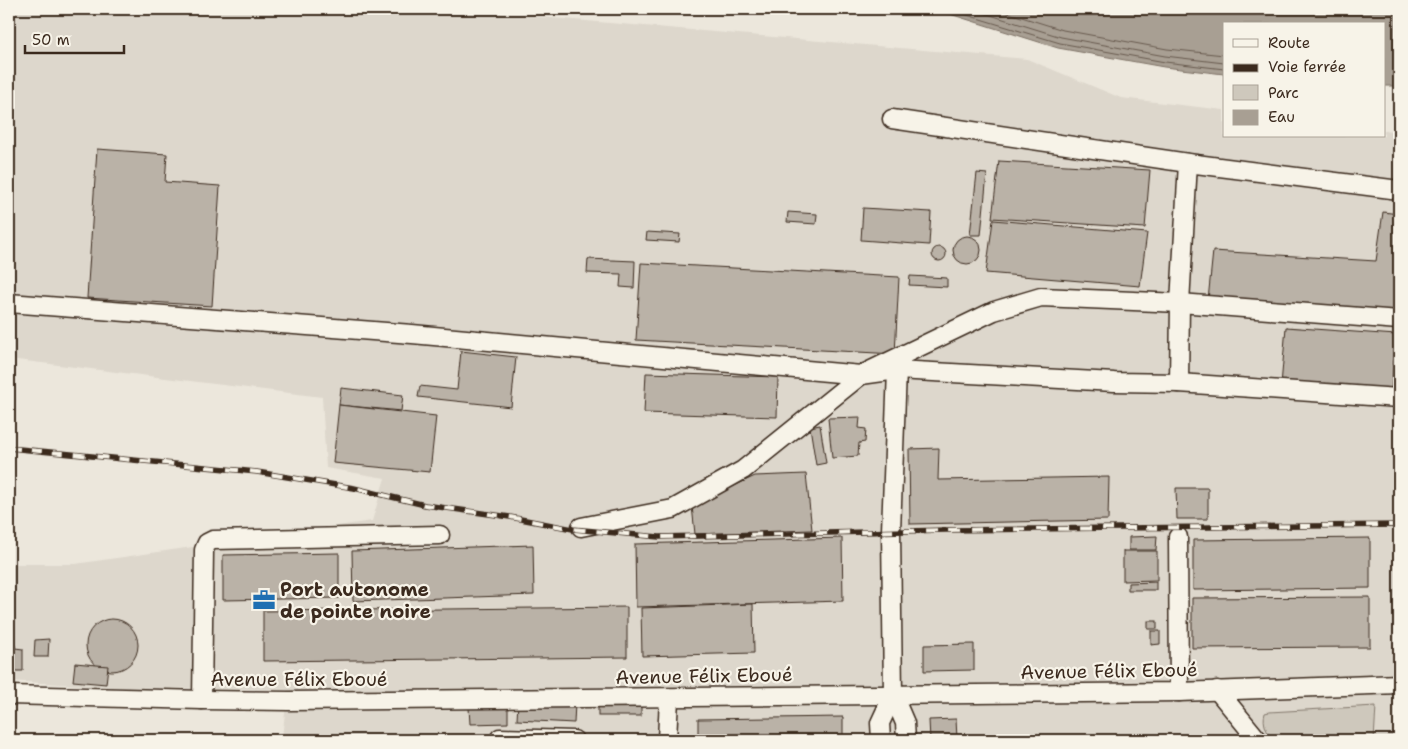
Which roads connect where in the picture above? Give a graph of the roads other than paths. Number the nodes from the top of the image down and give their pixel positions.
1 (892, 119) dead end
2 (1188, 163) junction
3 (1399, 190) edge
4 (9, 303) edge
5 (1180, 303) junction
6 (1399, 320) edge
7 (897, 370) junction
8 (861, 375) junction
9 (1179, 383) junction
10 (1399, 398) edge
11 (581, 527) dead end
12 (440, 536) dead end
13 (1178, 537) dead end
14 (1399, 684) edge
15 (1217, 690) junction
16 (1179, 692) junction
17 (9, 695) edge
18 (893, 695) junction
19 (669, 698) junction
20 (202, 700) junction
21 (499, 740) edge
22 (574, 740) edge
23 (668, 740) edge
24 (881, 740) edge
25 (906, 740) edge
26 (1258, 740) edge

1 - 2 street
2 - 3 street
2 - 5 street
4 - 8 street
5 - 6 street
5 - 8 street
5 - 9 street
7 - 8 street
7 - 9 street
7 - 18 street
8 - 11 street
9 - 10 street
12 - 20 street
13 - 16 street
14 - 15 street, Avenue Félix Eboué
15 - 16 street, Avenue Félix Eboué
15 - 26 street
16 - 18 street, Avenue Félix Eboué
17 - 20 street, Avenue Félix Eboué
18 - 19 street, Avenue Félix Eboué
18 - 24 street
18 - 25 street
19 - 20 street, Avenue Félix Eboué
19 - 23 street
21 - 22 street

